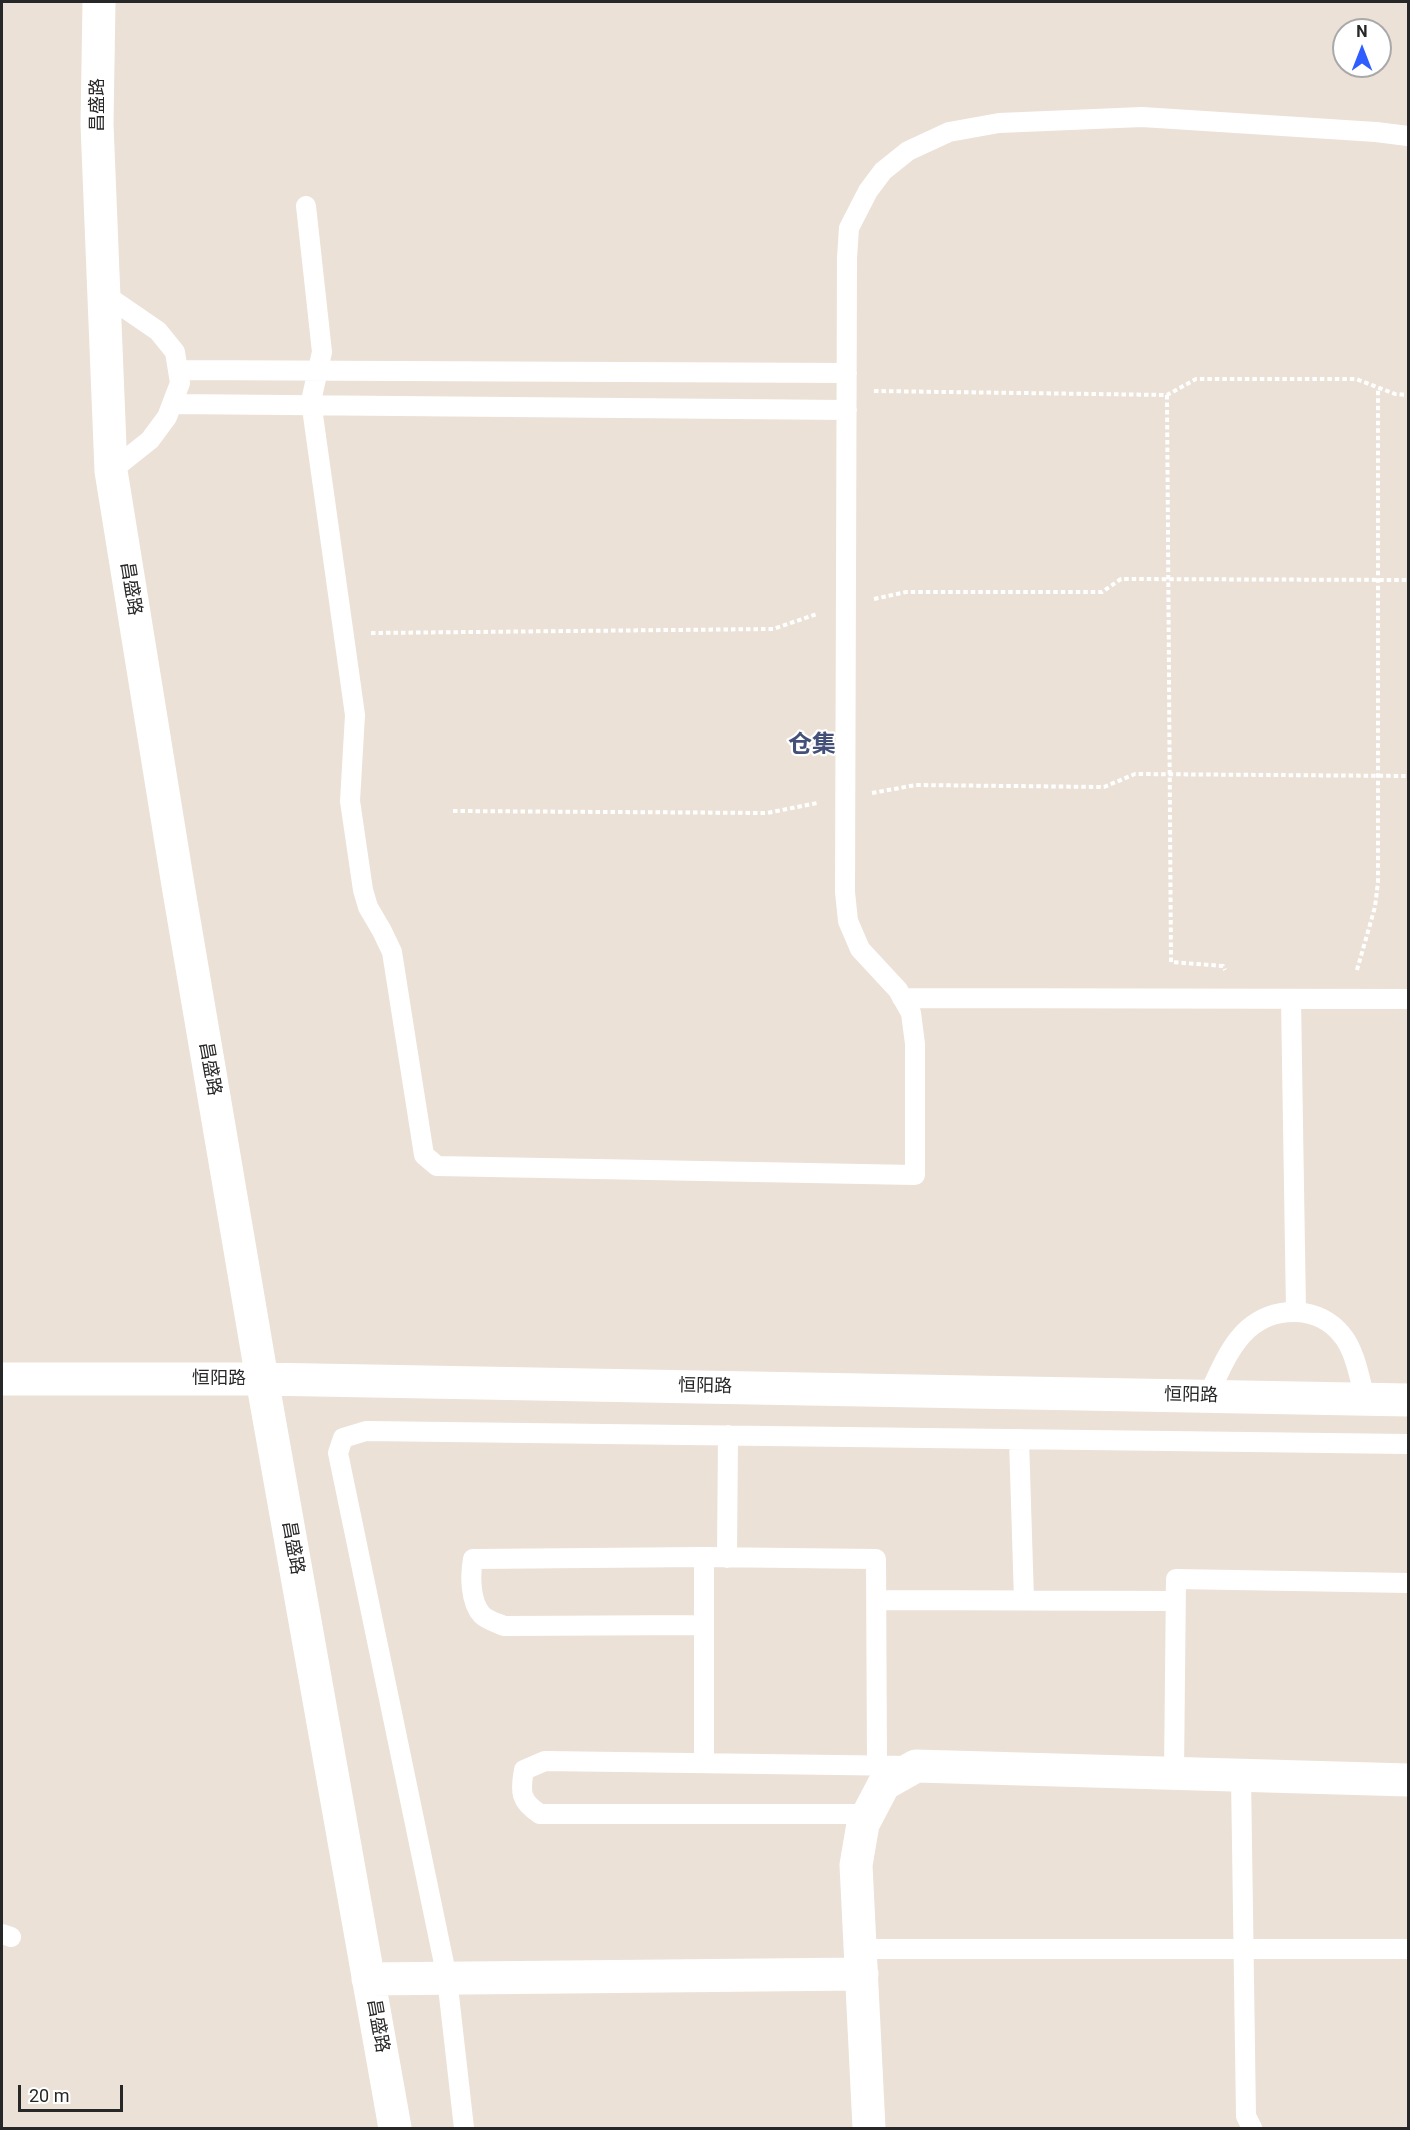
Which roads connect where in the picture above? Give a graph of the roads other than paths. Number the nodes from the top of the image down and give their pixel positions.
1 (99, 2) edge
2 (1408, 136) edge
3 (306, 206) dead end
4 (104, 294) junction
5 (178, 370) junction
6 (318, 371) junction
7 (846, 391) junction
8 (172, 404) junction
9 (311, 405) junction
10 (111, 471) junction
11 (902, 998) junction
12 (1291, 999) junction
13 (1408, 999) edge
14 (1296, 1311) junction
15 (2, 1379) edge
16 (262, 1379) junction
17 (1208, 1396) junction
18 (1365, 1400) junction
19 (1408, 1400) edge
20 (728, 1436) junction
21 (1019, 1439) junction
22 (1408, 1444) edge
23 (704, 1557) junction
24 (727, 1558) junction
25 (1408, 1583) edge
26 (876, 1600) junction
27 (1024, 1600) junction
28 (1175, 1601) junction
29 (704, 1625) junction
30 (704, 1763) junction
31 (877, 1765) junction
32 (916, 1766) junction
33 (1174, 1773) junction
34 (1241, 1776) junction
35 (1408, 1780) edge
36 (869, 1814) junction
37 (1243, 1949) junction
38 (1408, 1949) edge
39 (861, 1962) junction
40 (447, 1978) junction
41 (368, 1979) junction
42 (395, 2128) edge
43 (464, 2128) edge
44 (869, 2128) edge
45 (1252, 2128) edge

1 - 4 street, 昌盛路
2 - 7 lane
3 - 6 lane
4 - 5 lane
4 - 10 street, 昌盛路
5 - 6 lane
5 - 8 lane
6 - 7 lane
6 - 9 lane
7 - 9 lane
7 - 11 lane
8 - 9 lane
8 - 10 lane
9 - 11 lane
10 - 16 street, 昌盛路
11 - 12 lane
12 - 13 lane
12 - 14 lane
14 - 17 lane
14 - 18 lane
15 - 16 street, 恒阳路
16 - 17 street, 恒阳路
16 - 41 street, 昌盛路
17 - 18 street, 恒阳路
18 - 19 street, 恒阳路
20 - 21 lane
20 - 24 lane
20 - 40 lane
21 - 22 lane
21 - 27 lane
23 - 24 lane
23 - 29 lane
23 - 29 lane
24 - 26 lane
25 - 28 lane
26 - 27 lane
26 - 31 lane
27 - 28 lane
28 - 33 lane
29 - 30 lane
30 - 31 lane
30 - 36 lane
31 - 32 lane
32 - 33 street
32 - 36 street
33 - 34 street
34 - 35 street
34 - 37 lane
36 - 39 street
37 - 38 lane
37 - 39 lane
37 - 45 lane
39 - 40 street
39 - 44 street
40 - 41 street
40 - 43 lane
41 - 42 street, 昌盛路

